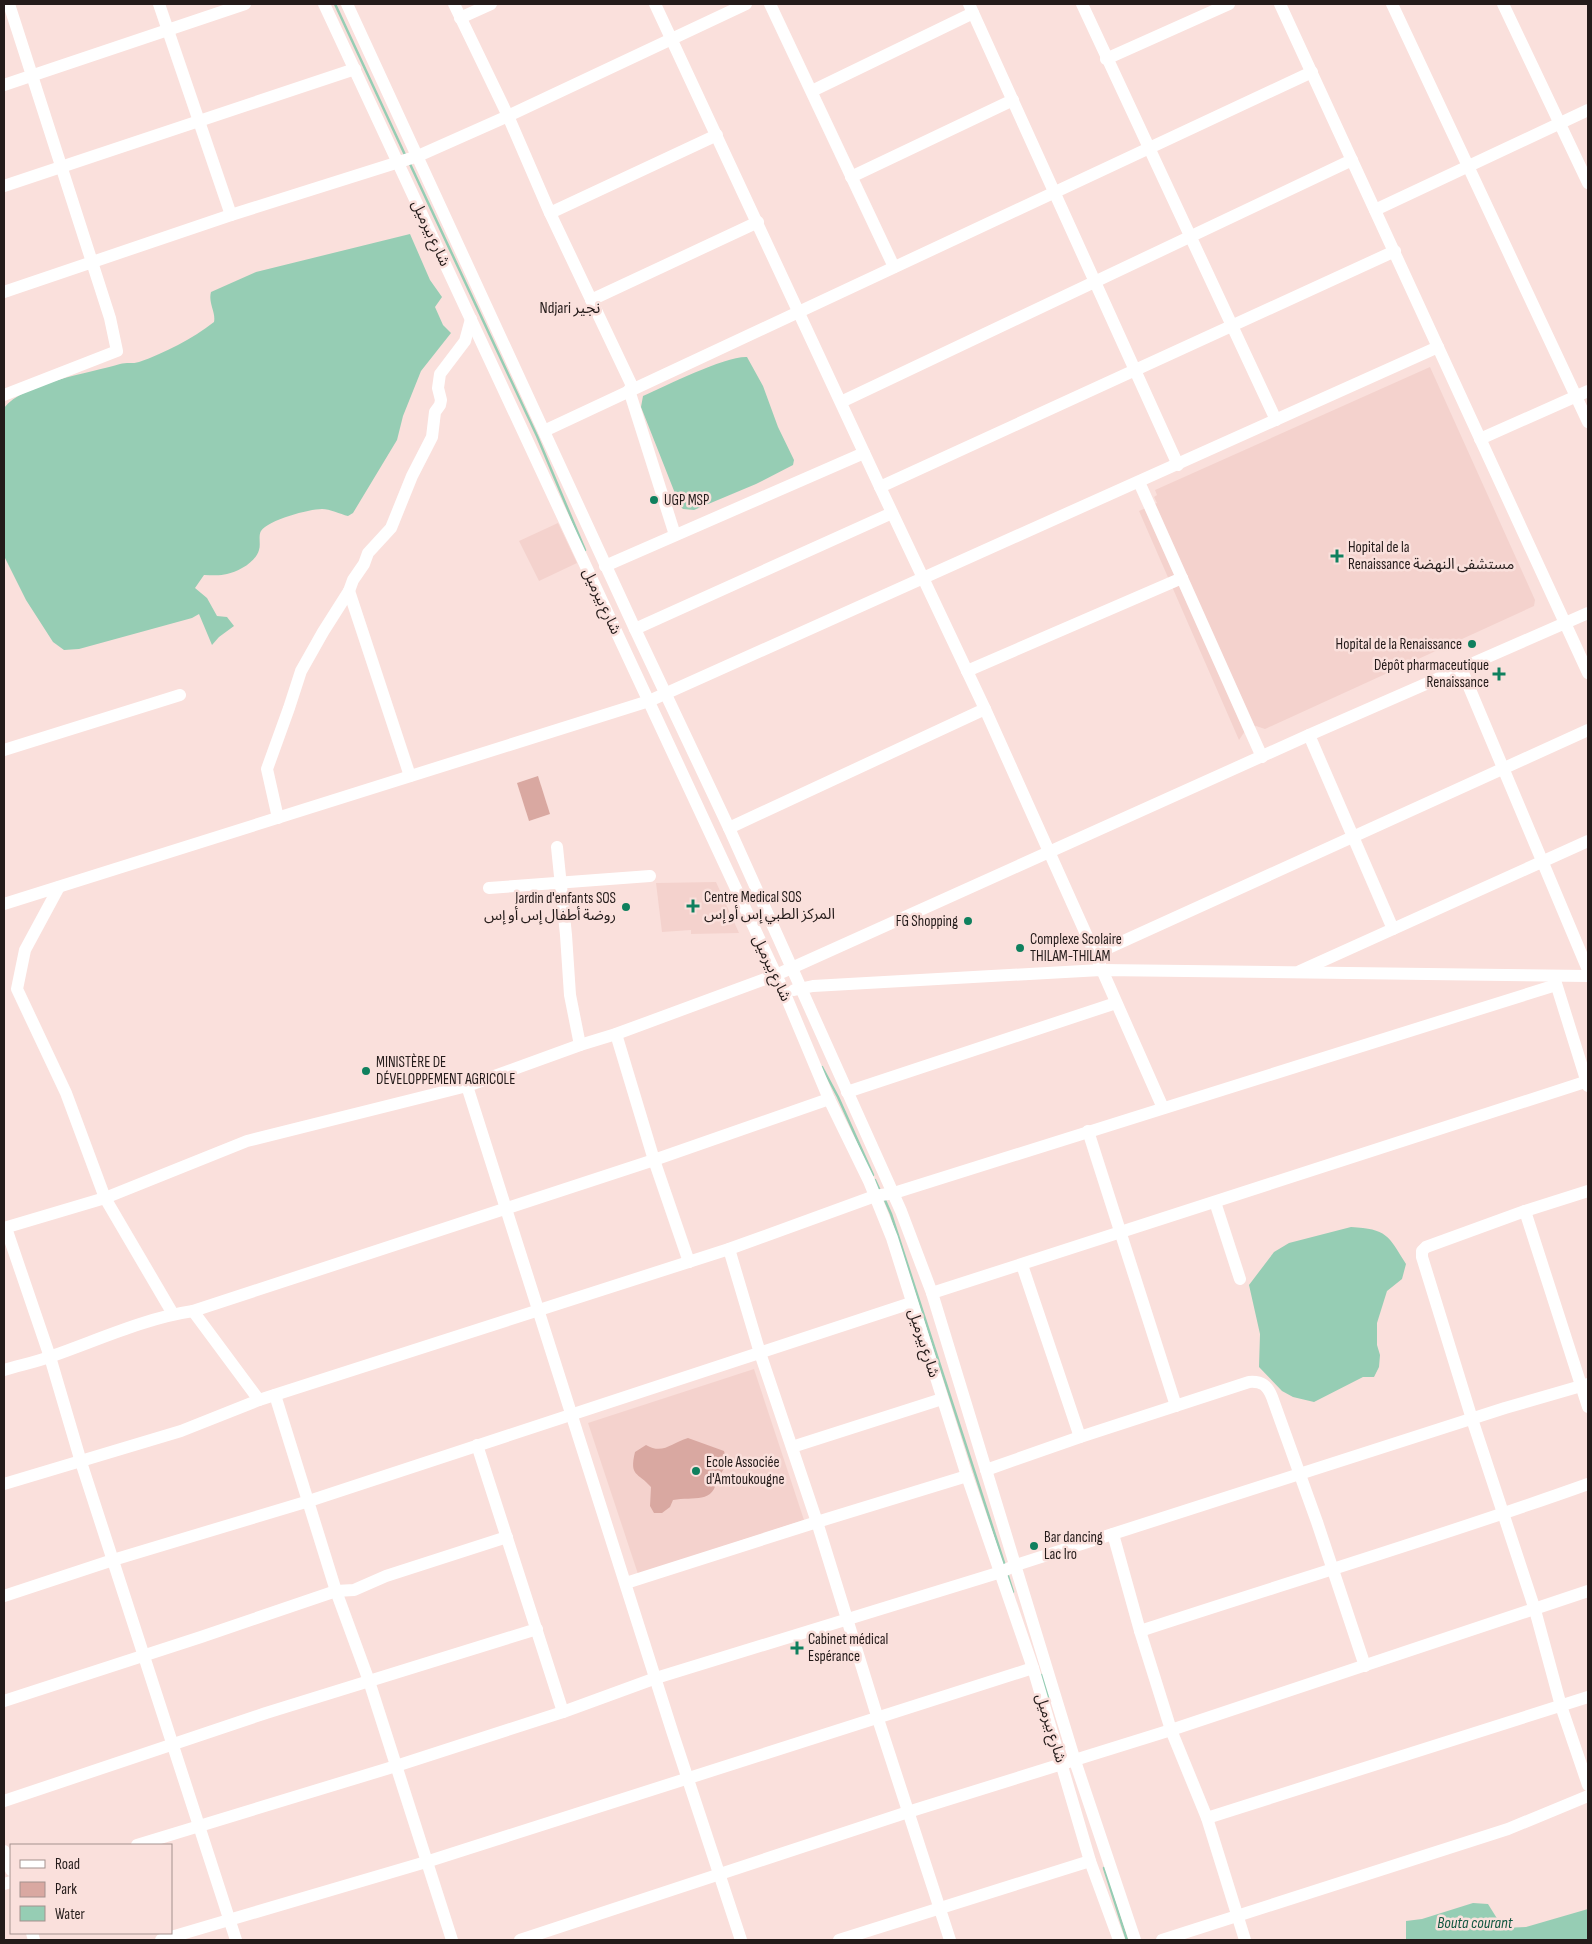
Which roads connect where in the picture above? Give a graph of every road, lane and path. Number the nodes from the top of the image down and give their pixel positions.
1 (9, 4) edge
2 (159, 4) edge
3 (245, 4) edge
4 (324, 4) edge
5 (347, 4) edge
6 (454, 4) edge
7 (491, 4) edge
8 (655, 4) edge
9 (746, 4) edge
10 (770, 4) edge
11 (1082, 4) edge
12 (1229, 4) edge
13 (1280, 4) edge
14 (1392, 4) edge
15 (1504, 4) edge
16 (971, 8) edge
17 (460, 18) junction
18 (168, 30) junction
19 (672, 39) junction
20 (1106, 59) junction
21 (355, 69) junction
22 (1312, 72) junction
23 (32, 76) junction
24 (4, 84) edge
25 (812, 91) junction
26 (1013, 100) junction
27 (1588, 110) edge
28 (508, 116) junction
29 (198, 121) junction
30 (1560, 123) junction
31 (717, 135) junction
32 (1149, 149) junction
33 (408, 160) junction
34 (1352, 160) junction
35 (62, 167) junction
36 (1468, 167) junction
37 (851, 177) junction
38 (1588, 183) edge
39 (4, 186) edge
40 (1055, 193) junction
41 (1375, 210) junction
42 (550, 212) junction
43 (231, 215) junction
44 (758, 222) junction
45 (1190, 237) junction
46 (1395, 251) junction
47 (92, 263) junction
48 (894, 267) junction
49 (1095, 282) junction
50 (4, 292) edge
51 (591, 300) junction
52 (798, 311) junction
53 (471, 319) junction
54 (1232, 325) junction
55 (1438, 347) junction
56 (1135, 370) junction
57 (631, 389) junction
58 (1583, 394) edge
59 (4, 395) edge
60 (841, 402) junction
61 (1276, 420) junction
62 (1588, 422) edge
63 (544, 431) junction
64 (1480, 438) junction
65 (864, 453) junction
66 (1178, 465) junction
67 (1139, 482) junction
68 (880, 488) junction
69 (892, 513) junction
70 (675, 535) junction
71 (605, 566) junction
72 (923, 578) junction
73 (1182, 578) junction
74 (349, 591) junction
75 (1588, 613) edge
76 (1565, 623) junction
77 (635, 630) junction
78 (1461, 668) junction
79 (967, 671) junction
80 (1588, 672) edge
81 (180, 695) dead end
82 (657, 697) junction
83 (985, 709) junction
84 (1588, 730) edge
85 (1309, 735) junction
86 (4, 750) edge
87 (1262, 757) junction
88 (1503, 771) junction
89 (410, 776) junction
90 (278, 818) junction
91 (729, 828) junction
92 (1352, 838) junction
93 (1588, 841) edge
94 (557, 847) dead end
95 (1050, 854) junction
96 (1542, 862) junction
97 (650, 876) dead end
98 (561, 883) junction
99 (59, 887) junction
100 (489, 888) dead end
101 (4, 904) edge
102 (1393, 929) junction
103 (1095, 954) junction
104 (792, 969) junction
105 (1101, 970) junction
106 (1588, 970) edge
107 (1295, 973) junction
108 (776, 975) junction
109 (1588, 976) edge
110 (1555, 980) junction
111 (800, 988) junction
112 (785, 994) junction
113 (1116, 1004) junction
114 (616, 1034) junction
115 (580, 1045) junction
116 (1588, 1083) edge
117 (467, 1086) junction
118 (847, 1092) junction
119 (829, 1099) junction
120 (1163, 1108) junction
121 (1088, 1131) junction
122 (654, 1160) junction
123 (1588, 1191) edge
124 (894, 1193) junction
125 (875, 1196) junction
126 (105, 1198) junction
127 (1216, 1202) junction
128 (505, 1208) junction
129 (1525, 1211) junction
130 (5, 1228) edge
131 (1121, 1232) junction
132 (729, 1249) junction
133 (689, 1262) junction
134 (1022, 1264) junction
135 (1240, 1279) dead end
136 (932, 1293) junction
137 (911, 1303) junction
138 (193, 1311) junction
139 (538, 1312) junction
140 (173, 1314) junction
141 (760, 1353) junction
142 (50, 1357) junction
143 (4, 1370) edge
144 (1585, 1385) edge
145 (275, 1395) junction
146 (942, 1398) junction
147 (259, 1400) junction
148 (1176, 1406) junction
149 (1588, 1407) edge
150 (572, 1415) junction
151 (1472, 1419) junction
152 (1080, 1437) junction
153 (477, 1445) junction
154 (792, 1447) junction
155 (82, 1462) junction
156 (986, 1470) junction
157 (1300, 1475) junction
158 (967, 1476) junction
159 (4, 1484) edge
160 (1588, 1484) edge
161 (309, 1500) junction
162 (1503, 1514) junction
163 (817, 1522) junction
164 (1113, 1534) junction
165 (507, 1537) junction
166 (113, 1560) junction
167 (1016, 1565) junction
168 (1332, 1568) junction
169 (1001, 1572) junction
170 (626, 1584) junction
171 (336, 1590) junction
172 (1588, 1591) edge
173 (4, 1596) edge
174 (1535, 1610) junction
175 (848, 1619) junction
176 (537, 1629) junction
177 (1140, 1631) junction
178 (144, 1656) junction
179 (1365, 1666) junction
180 (1033, 1668) junction
181 (656, 1678) junction
182 (370, 1681) junction
183 (1588, 1696) edge
184 (4, 1701) edge
185 (1561, 1706) junction
186 (564, 1712) junction
187 (878, 1719) junction
188 (1171, 1730) junction
189 (173, 1744) junction
190 (1075, 1762) junction
191 (1062, 1765) junction
192 (396, 1766) junction
193 (688, 1780) junction
194 (1588, 1785) edge
195 (1588, 1796) edge
196 (4, 1801) edge
197 (908, 1812) junction
198 (1207, 1818) junction
199 (199, 1827) junction
200 (140, 1844) edge
201 (4, 1852) edge
202 (1090, 1861) junction
203 (426, 1862) junction
204 (10, 1867) edge
205 (720, 1875) junction
206 (940, 1909) junction
207 (1237, 1915) junction
208 (229, 1920) junction
209 (161, 1940) edge
210 (236, 1940) edge
211 (452, 1940) edge
212 (520, 1940) edge
213 (741, 1940) edge
214 (839, 1940) edge
215 (950, 1940) edge
216 (1119, 1940) edge
217 (1134, 1940) edge
218 (1162, 1940) edge
219 (1245, 1940) edge

1 - 23 street
2 - 18 street
3 - 18 street
4 - 21 street, شارع بيرميل
5 - 33 street, شارع بيرميل
6 - 17 street
7 - 17 street
8 - 19 street
9 - 19 street
10 - 25 street
11 - 20 street
12 - 20 street
13 - 22 street
14 - 36 street
15 - 30 street
16 - 25 street
16 - 26 street
17 - 28 street
18 - 23 street
18 - 29 street
19 - 28 street
19 - 31 street
20 - 32 street
21 - 29 street
21 - 33 street, شارع بيرميل
22 - 32 street
22 - 34 street
23 - 24 street
23 - 35 street
25 - 37 street
26 - 37 street
26 - 40 street
27 - 30 street
28 - 33 street
28 - 42 street
29 - 35 street
29 - 43 street
30 - 36 street
30 - 38 street
31 - 42 street
31 - 44 street
32 - 40 street
32 - 45 street
33 - 43 street
33 - 53 street, شارع بيرميل
33 - 63 street, شارع بيرميل
34 - 41 street
34 - 45 street
35 - 39 street
35 - 47 street
36 - 41 street
36 - 58 street
37 - 48 street
40 - 48 street
40 - 49 street
41 - 46 street
42 - 51 street
43 - 47 street
44 - 51 street
44 - 52 street
45 - 49 street
45 - 54 street
46 - 54 street
46 - 55 street
47 - 50 street
47 - 59 street
48 - 52 street
49 - 56 street
49 - 60 street
51 - 57 street
52 - 57 street
52 - 60 street
53 - 74 street
53 - 82 street, شارع بيرميل
54 - 56 street
54 - 61 street
55 - 61 street
55 - 64 street
56 - 66 street
56 - 68 street
57 - 63 street
57 - 70 street
58 - 62 street
58 - 64 street
60 - 65 street
61 - 66 street
63 - 71 street, شارع بيرميل
64 - 76 street
65 - 68 street
65 - 70 street
66 - 67 street
67 - 72 street
67 - 73 street
68 - 69 street
69 - 72 street
69 - 77 street
70 - 71 street
71 - 77 street, شارع بيرميل
72 - 79 street
72 - 82 street
73 - 79 street
73 - 87 street
74 - 89 street
74 - 90 street
75 - 76 street
76 - 78 street
76 - 80 street
77 - 82 street, شارع بيرميل
78 - 85 street
78 - 88 street
79 - 83 street
81 - 86 street
82 - 89 street
82 - 91 street, شارع بيرميل
82 - 108 street, شارع بيرميل
83 - 91 street
83 - 95 street
84 - 88 street
85 - 87 street
85 - 92 street
87 - 95 street
88 - 92 street
88 - 96 street
89 - 90 street
90 - 99 street
91 - 104 street, شارع بيرميل
92 - 102 street
92 - 103 street
93 - 96 street
94 - 98 street
95 - 103 street
95 - 104 street
96 - 102 street
96 - 106 street
97 - 98 street
98 - 100 street
98 - 115 street
99 - 101 street
99 - 126 street
102 - 107 street
103 - 105 street
104 - 108 street
104 - 111 street, شارع بيرميل
105 - 107 street
105 - 111 street
105 - 113 street
107 - 110 street
108 - 112 street, شارع بيرميل
108 - 114 street
109 - 110 street
110 - 116 street
110 - 120 street
111 - 112 street
111 - 118 street, شارع بيرميل
112 - 119 street, شارع بيرميل
113 - 118 street
113 - 120 street
114 - 115 street
114 - 122 street
115 - 117 street
116 - 127 street
117 - 126 street
117 - 128 street
118 - 124 street, شارع بيرميل
119 - 122 street
119 - 125 street, شارع بيرميل
120 - 121 street
121 - 124 street
121 - 131 street
122 - 128 street
122 - 133 street
123 - 129 street
124 - 125 street
124 - 136 street, شارع بيرميل
125 - 132 street
125 - 137 street, شارع بيرميل
126 - 130 street
126 - 140 street
127 - 131 street
127 - 135 street
128 - 138 street
128 - 139 street
129 - 144 street
129 - 151 street
130 - 142 street
131 - 134 street
131 - 148 street
132 - 133 street
132 - 141 street
133 - 139 street
134 - 136 street
134 - 152 street
136 - 156 street, شارع بيرميل
137 - 141 street
137 - 146 street, شارع بيرميل
138 - 140 street
138 - 147 street
139 - 145 street
139 - 150 street
140 - 142 street
141 - 150 street
141 - 154 street
142 - 143 street
142 - 155 street
144 - 149 street
144 - 151 street
145 - 147 street
145 - 161 street
146 - 154 street
146 - 158 street, شارع بيرميل
147 - 155 street
148 - 152 street
148 - 157 street
150 - 153 street
150 - 170 street
151 - 157 street
151 - 162 street
152 - 156 street
153 - 161 street
153 - 165 street
154 - 163 street
155 - 159 street
155 - 166 street
156 - 167 street, شارع بيرميل
157 - 164 street
157 - 168 street
158 - 163 street
158 - 169 street, شارع بيرميل
160 - 162 street
161 - 166 street
161 - 171 street
162 - 168 street
162 - 174 street
163 - 170 street
163 - 175 street
164 - 167 street
164 - 177 street
165 - 171 street
165 - 176 street
166 - 173 street
166 - 178 street
167 - 169 street
167 - 190 street, شارع بيرميل
168 - 177 street
168 - 179 street
169 - 175 street
169 - 180 street, شارع بيرميل
170 - 181 street
171 - 178 street
171 - 182 street
172 - 174 street
174 - 179 street
174 - 185 street
175 - 181 street
175 - 187 street
176 - 182 street
176 - 186 street
177 - 188 street
178 - 184 street
178 - 189 street
179 - 188 street
180 - 187 street
180 - 191 street, شارع بيرميل
181 - 186 street
181 - 193 street
182 - 189 street
182 - 192 street
183 - 185 street
185 - 194 street
185 - 198 street
186 - 192 street
187 - 193 street
187 - 197 street
188 - 190 street
188 - 198 street
189 - 196 street
189 - 199 street
190 - 191 street
190 - 217 street, شارع بيرميل
191 - 197 street
191 - 202 street, شارع بيرميل
192 - 199 street
192 - 203 street
193 - 203 street
193 - 205 street
195 - 207 street
197 - 205 street
197 - 206 street
198 - 207 street
199 - 200 street
199 - 208 street
201 - 204 street
202 - 206 street
202 - 216 street, شارع بيرميل
203 - 208 street
203 - 211 street
205 - 212 street
205 - 213 street
206 - 214 street
206 - 215 street
207 - 218 street
207 - 219 street
208 - 209 street
208 - 210 street

